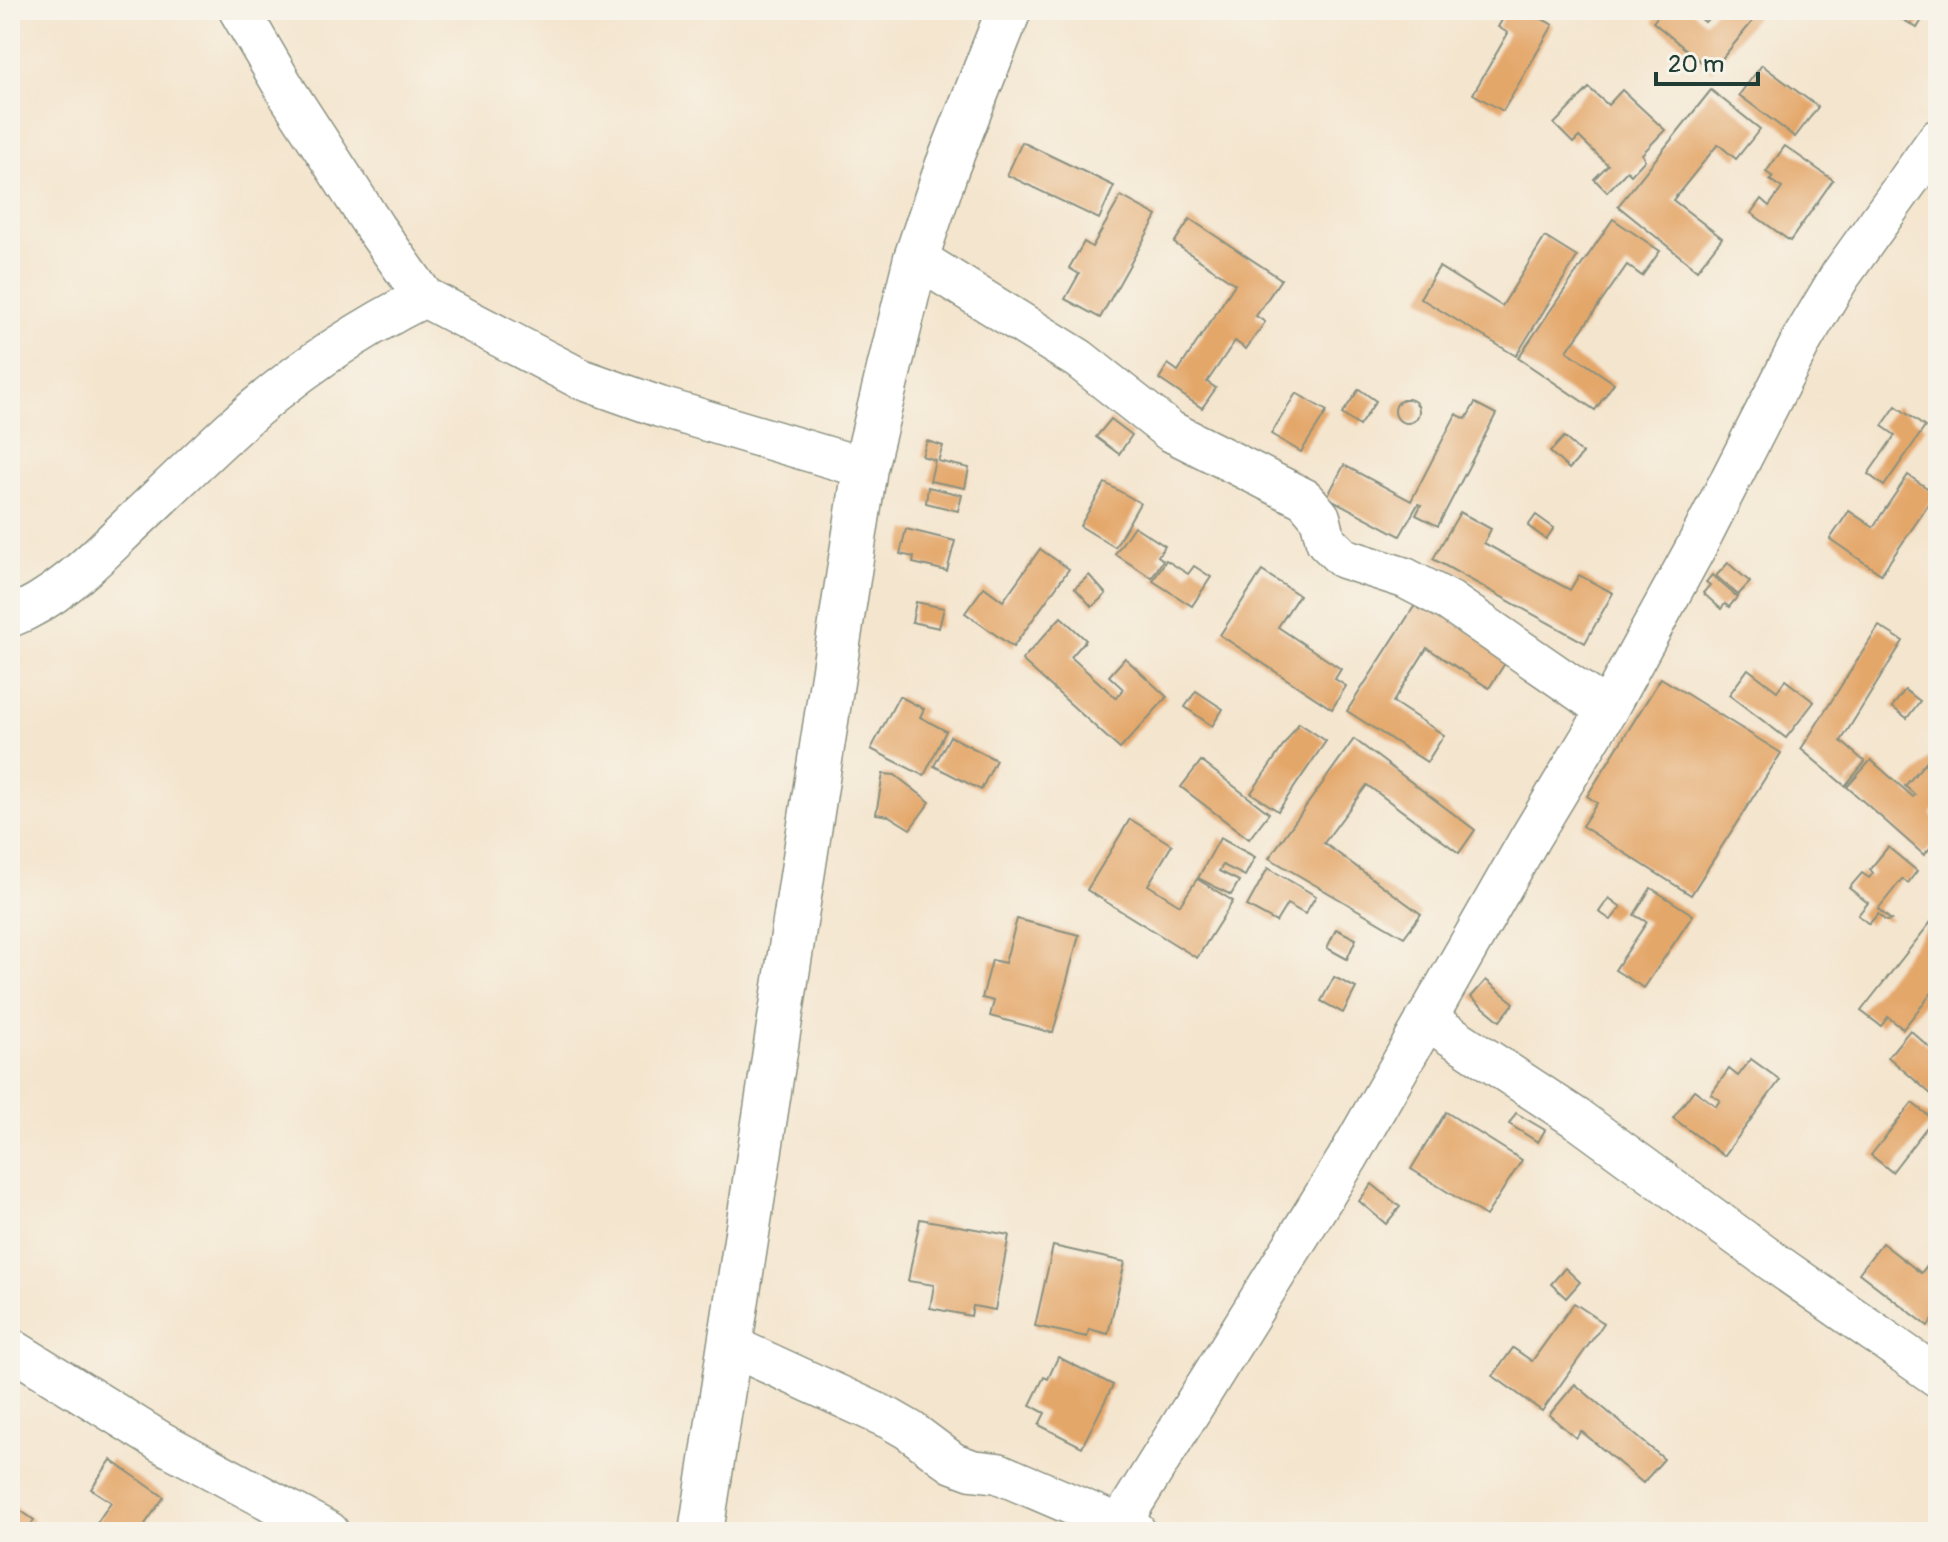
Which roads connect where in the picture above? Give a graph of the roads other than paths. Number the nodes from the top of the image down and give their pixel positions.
1 (239, 10) edge
2 (1009, 10) edge
3 (1938, 139) edge
4 (916, 258) junction
5 (424, 297) junction
6 (865, 468) junction
7 (10, 617) edge
8 (1607, 710) junction
9 (1426, 1019) junction
10 (731, 1346) junction
11 (10, 1348) edge
12 (1938, 1377) edge
13 (1128, 1528) edge
14 (329, 1532) edge
15 (701, 1532) edge

1 - 5 street
2 - 4 main road
3 - 8 street
4 - 6 main road
4 - 8 street
5 - 6 street
5 - 7 street
6 - 10 main road
8 - 9 street
9 - 12 street
9 - 13 street
10 - 13 street
10 - 15 main road
11 - 14 street

